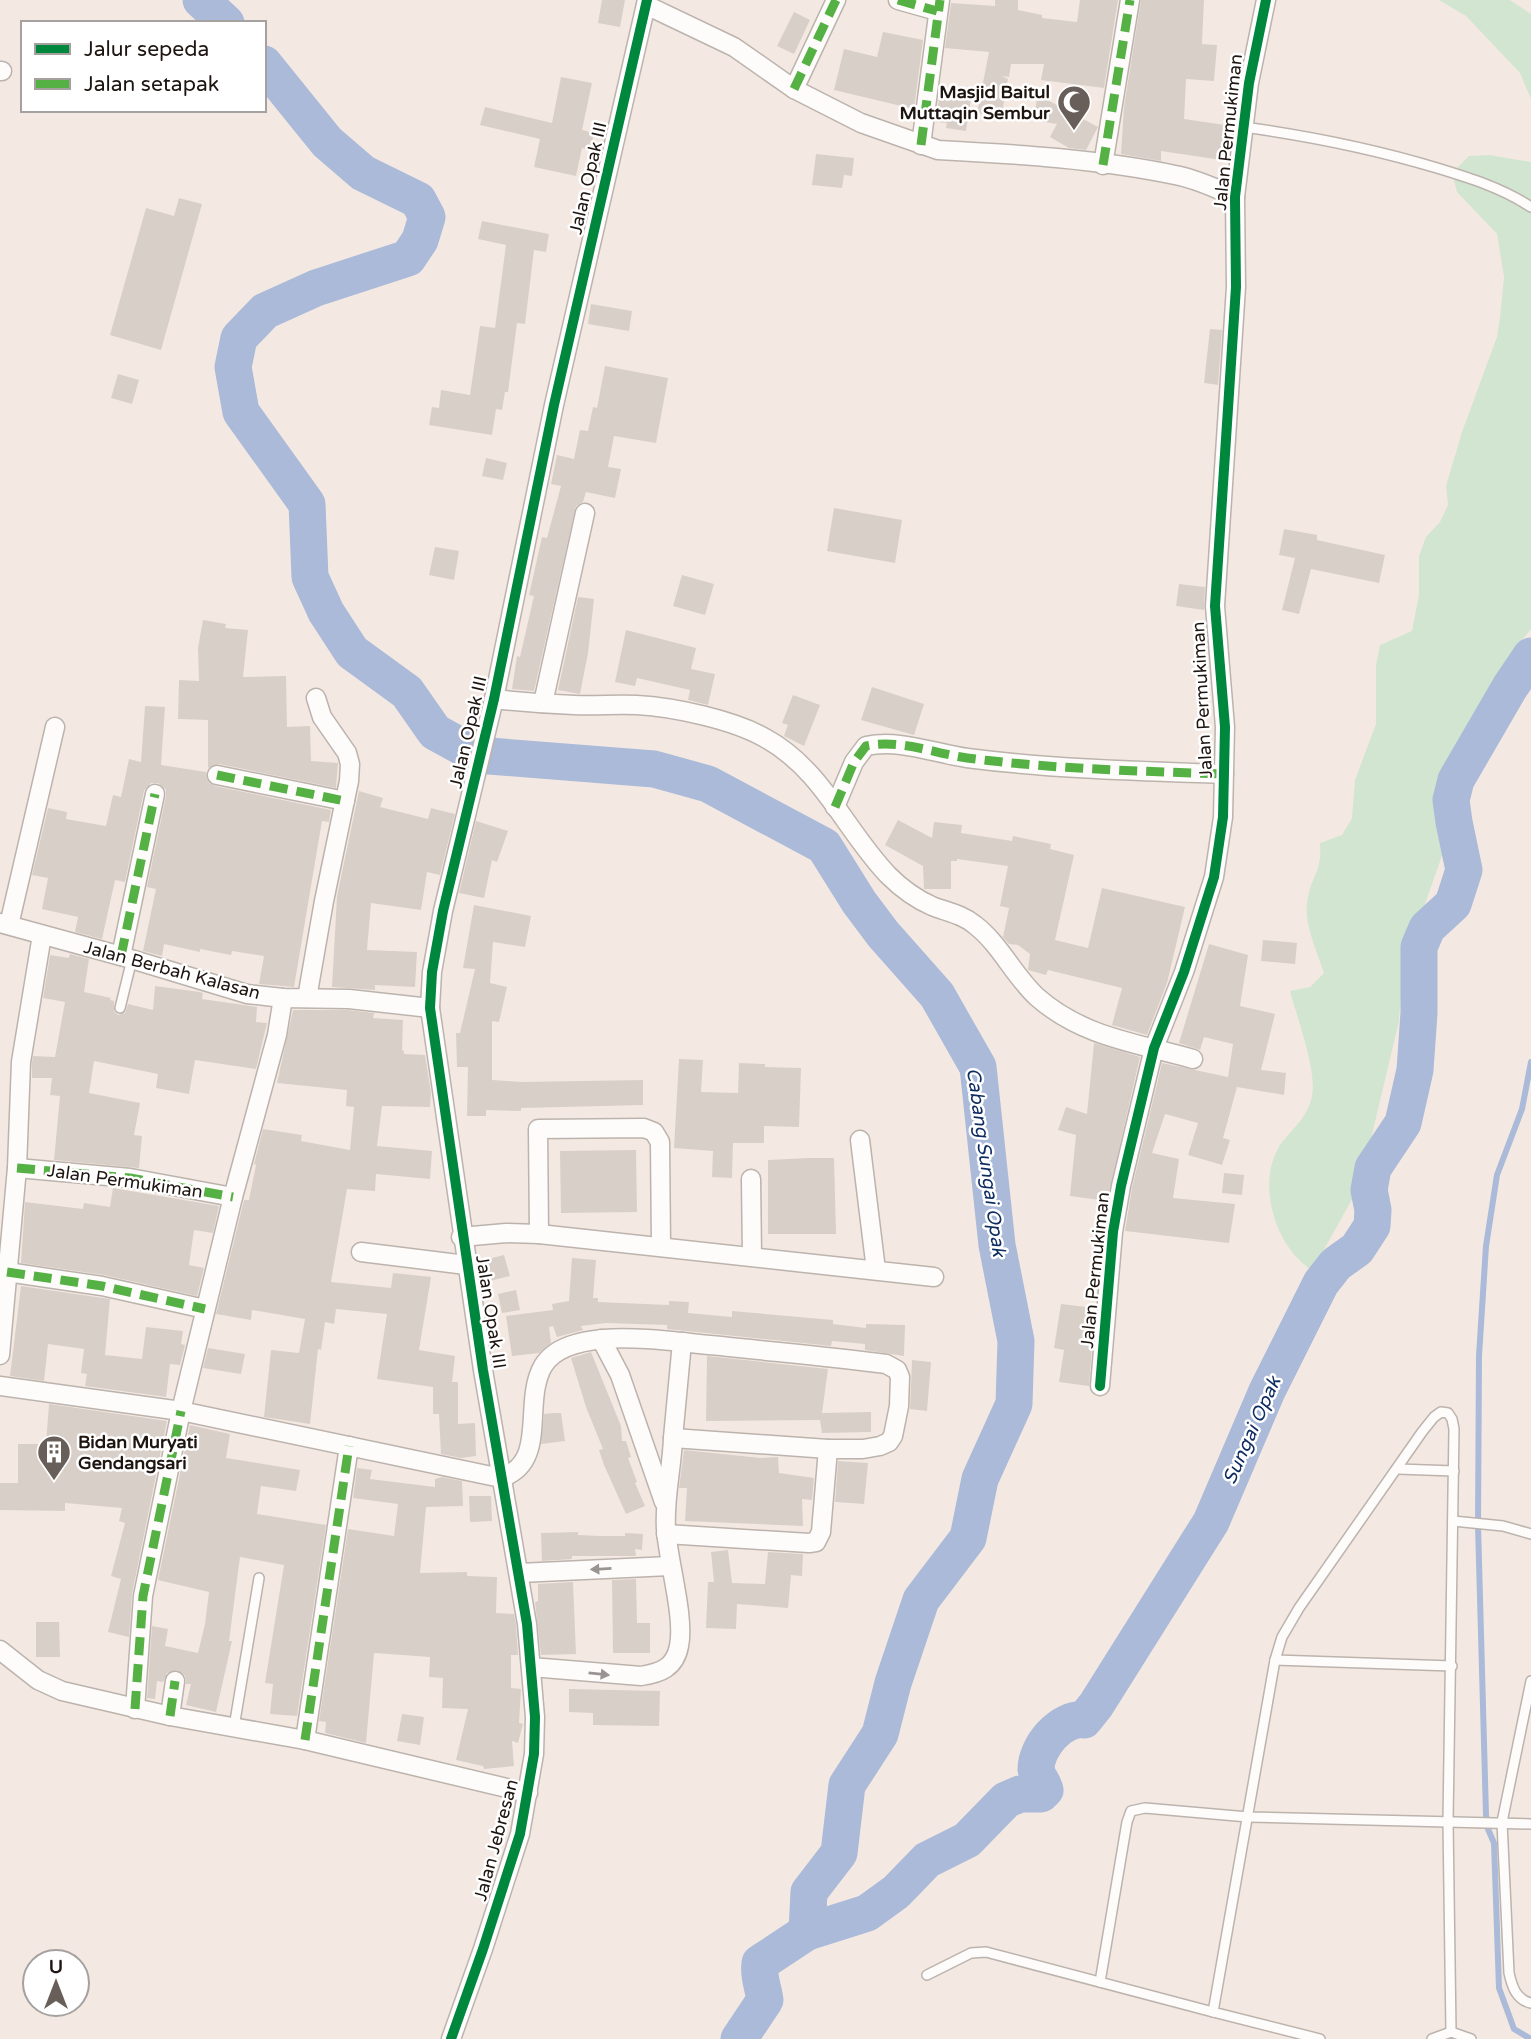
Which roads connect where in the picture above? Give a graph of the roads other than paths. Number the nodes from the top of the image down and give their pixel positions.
1 (836, 0) edge
2 (898, 0) edge
3 (1130, 0) edge
4 (1266, 0) edge
5 (646, 2) edge
6 (938, 5) edge
7 (794, 89) junction
8 (1244, 127) junction
9 (920, 145) junction
10 (1103, 165) junction
11 (1236, 197) junction
12 (1531, 207) edge
13 (585, 513) dead end
14 (316, 698) dead end
15 (494, 699) junction
16 (543, 703) junction
17 (55, 727) dead end
18 (1224, 774) junction
19 (217, 775) dead end
20 (155, 794) dead end
21 (345, 801) junction
22 (835, 807) junction
23 (4, 924) edge
24 (42, 935) junction
25 (127, 958) junction
26 (283, 998) junction
27 (307, 998) junction
28 (430, 1007) junction
29 (120, 1008) dead end
30 (1154, 1048) junction
31 (1193, 1059) dead end
32 (860, 1140) dead end
33 (17, 1168) junction
34 (751, 1180) dead end
35 (233, 1197) junction
36 (539, 1234) junction
37 (461, 1237) junction
38 (661, 1246) junction
39 (360, 1252) dead end
40 (752, 1256) junction
41 (466, 1265) junction
42 (876, 1270) junction
43 (6, 1272) junction
44 (934, 1276) dead end
45 (205, 1310) junction
46 (601, 1339) junction
47 (682, 1342) junction
48 (0, 1355) edge
49 (0, 1386) edge
50 (1100, 1386) dead end
51 (181, 1411) junction
52 (673, 1438) junction
53 (349, 1446) junction
54 (828, 1449) junction
55 (1398, 1469) junction
56 (1454, 1471) junction
57 (501, 1478) junction
58 (666, 1509) junction
59 (1453, 1521) junction
60 (666, 1534) junction
61 (1531, 1534) edge
62 (670, 1566) junction
63 (519, 1573) junction
64 (259, 1578) dead end
65 (0, 1650) edge
66 (1275, 1660) junction
67 (1452, 1666) junction
68 (531, 1667) junction
69 (174, 1681) dead end
70 (1531, 1681) edge
71 (135, 1709) junction
72 (170, 1716) junction
73 (234, 1727) junction
74 (305, 1740) junction
75 (528, 1793) junction
76 (1248, 1816) junction
77 (1448, 1821) junction
78 (1497, 1822) junction
79 (1531, 1824) edge
80 (927, 1975) dead end
81 (1100, 1982) junction
82 (1531, 2003) edge
83 (1213, 2012) junction
84 (1451, 2032) junction
85 (451, 2039) edge
86 (1320, 2039) edge
87 (1432, 2039) edge
88 (1471, 2039) edge

1 - 7 street
2 - 6 street
3 - 10 street
4 - 8 street, Jalan Permukiman
5 - 7 street, Jalan Permukiman
5 - 15 street, Jalan Opak III
6 - 9 street
7 - 9 street, Jalan Permukiman
8 - 11 street, Jalan Permukiman
8 - 12 lane, Jalan Permukiman
9 - 10 street, Jalan Permukiman
10 - 11 street, Jalan Permukiman
11 - 18 street, Jalan Permukiman
13 - 16 street
14 - 21 street
15 - 16 street
15 - 28 street, Jalan Opak III
16 - 22 street
17 - 23 street
18 - 22 street, Jalan Permukiman
18 - 30 street, Jalan Permukiman
19 - 21 street
20 - 25 street
21 - 27 street
22 - 30 street
23 - 24 street, Jalan Berbah Kalasan
24 - 25 street, Jalan Berbah Kalasan
24 - 33 street
25 - 26 street, Jalan Berbah Kalasan
25 - 29 lane
26 - 27 street, Jalan Berbah Kalasan
26 - 35 street
27 - 28 street, Jalan Berbah Kalasan
28 - 37 street, Jalan Opak III
30 - 31 street
30 - 50 street, Jalan Permukiman
32 - 42 street
33 - 35 street, Jalan Permukiman
33 - 43 street
34 - 40 street
35 - 45 street
36 - 37 street
36 - 38 street
36 - 38 street
37 - 41 street, Jalan Opak III
38 - 40 street
39 - 41 street
40 - 42 street
41 - 57 street, Jalan Opak III
42 - 44 street
43 - 45 street
43 - 48 street
45 - 51 street
46 - 47 street
46 - 57 street
46 - 58 street
47 - 52 street
47 - 54 street
49 - 51 street
51 - 53 street
51 - 71 street
52 - 54 street
52 - 58 street
53 - 57 street
53 - 74 street
54 - 60 street
55 - 56 lane
55 - 56 lane
55 - 66 lane
56 - 59 lane
57 - 63 street, Jalan Jebresan
58 - 60 street
59 - 61 lane
59 - 67 lane
60 - 62 street
62 -> 63 street
68 -> 62 street
63 - 68 street, Jalan Jebresan
64 - 73 lane
65 - 71 street
66 - 67 lane
66 - 76 lane
67 - 77 lane
68 - 75 street, Jalan Jebresan
69 - 72 street
70 - 78 lane
71 - 72 street
72 - 73 street
73 - 74 street
74 - 75 street
75 - 85 street, Jalan Jebresan
76 - 77 lane
76 - 81 lane
76 - 83 lane
77 - 78 lane
77 - 84 lane
78 - 79 lane
78 - 82 lane
80 - 81 lane
81 - 83 lane
83 - 86 lane
84 - 87 lane
84 - 88 lane

